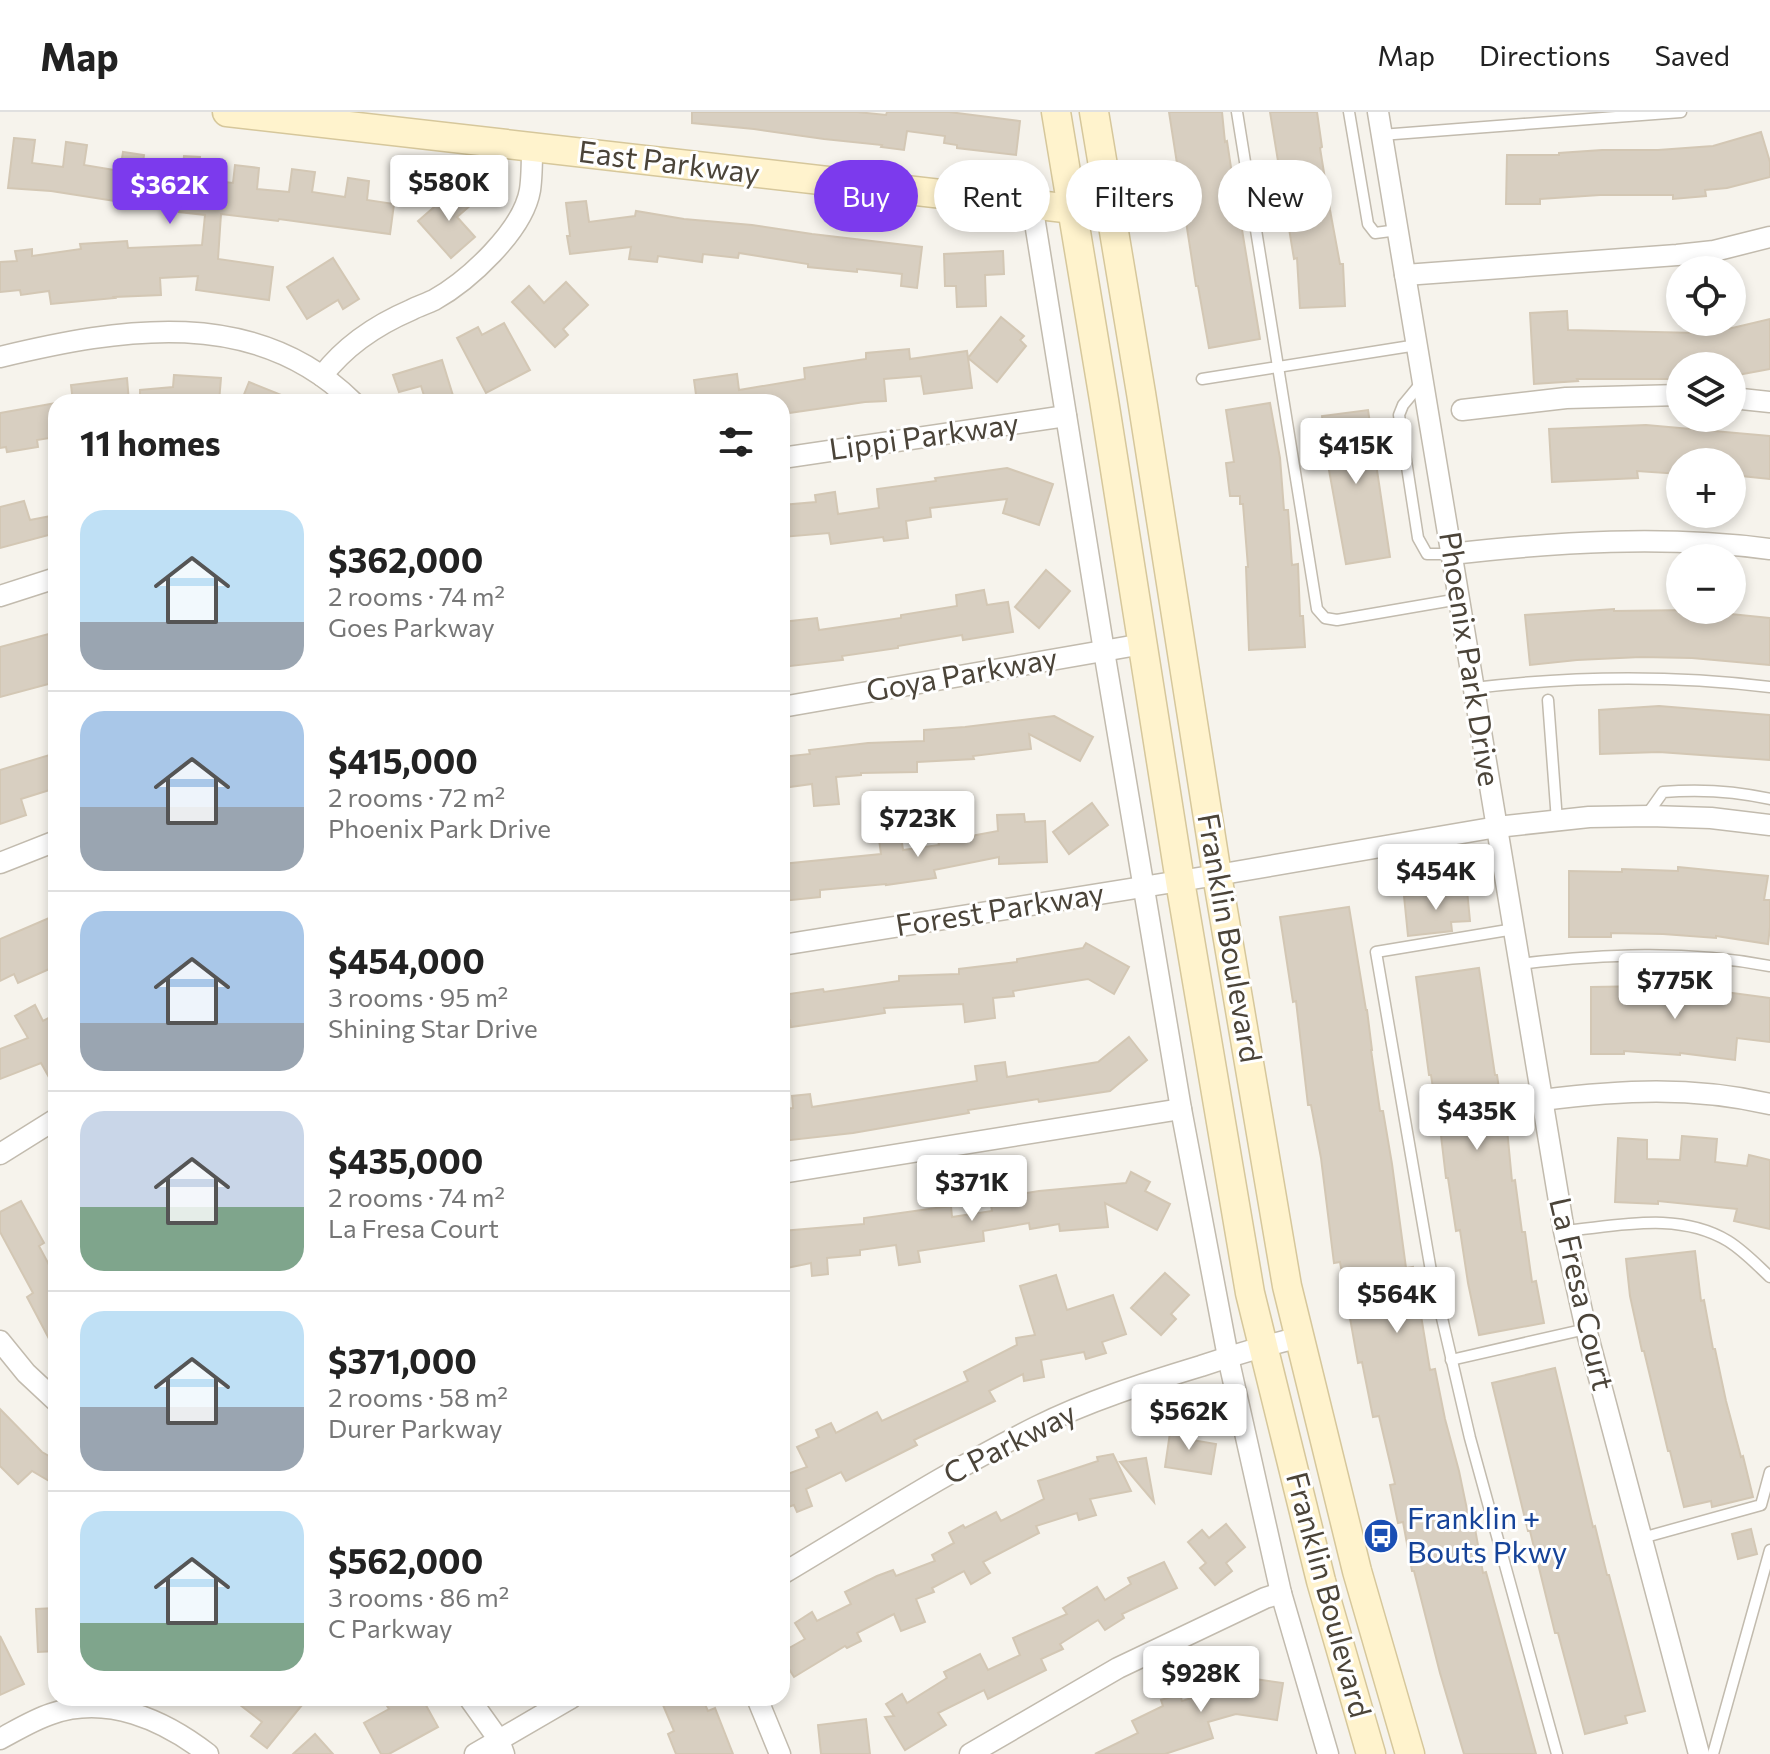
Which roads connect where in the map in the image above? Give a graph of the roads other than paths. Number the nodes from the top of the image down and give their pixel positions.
1 (227, 112) edge
2 (1056, 112) edge
3 (1094, 112) edge
4 (1237, 112) edge
5 (1349, 112) edge
6 (1378, 112) edge
7 (1681, 112) edge
8 (1381, 135) junction
9 (532, 147) junction
10 (1102, 160) edge
11 (1066, 173) edge
12 (934, 193) edge
13 (1398, 230) junction
14 (1036, 232) edge
15 (1076, 232) edge
16 (1114, 232) edge
17 (1770, 237) edge
18 (1405, 275) junction
19 (1417, 345) junction
20 (0, 357) edge
21 (1278, 367) junction
22 (322, 376) junction
23 (1202, 379) dead end
24 (1423, 381) junction
25 (343, 394) edge
26 (1666, 395) edge
27 (1746, 399) edge
28 (1770, 402) edge
29 (1462, 410) dead end
30 (1066, 416) junction
31 (790, 457) edge
32 (1770, 549) edge
33 (1451, 554) junction
34 (48, 581) edge
35 (0, 596) edge
36 (1459, 599) junction
37 (1143, 644) junction
38 (1104, 651) junction
39 (1770, 687) edge
40 (1474, 688) junction
41 (1548, 700) dead end
42 (790, 706) edge
43 (1770, 799) edge
44 (1646, 816) junction
45 (1557, 821) junction
46 (1770, 825) edge
47 (1497, 827) junction
48 (48, 844) edge
49 (0, 863) edge
50 (1217, 875) junction
51 (1180, 881) junction
52 (1144, 887) junction
53 (1514, 929) junction
54 (790, 944) edge
55 (1519, 964) junction
56 (1770, 966) edge
57 (1542, 1100) junction
58 (1770, 1104) edge
59 (1181, 1109) junction
60 (48, 1124) edge
61 (0, 1154) edge
62 (790, 1172) edge
63 (1564, 1231) junction
64 (1770, 1277) edge
65 (1586, 1329) junction
66 (1301, 1337) junction
67 (0, 1341) edge
68 (1264, 1346) junction
69 (1228, 1357) junction
70 (1451, 1360) junction
71 (48, 1394) edge
72 (1770, 1472) edge
73 (1642, 1538) junction
74 (1770, 1550) edge
75 (790, 1569) edge
76 (1281, 1593) junction
77 (474, 1706) edge
78 (560, 1706) edge
79 (761, 1706) edge
80 (0, 1739) edge
81 (502, 1747) edge
82 (208, 1754) edge
83 (475, 1754) edge
84 (780, 1754) edge
85 (970, 1754) edge
86 (1328, 1754) edge
87 (1371, 1754) edge
88 (1410, 1754) edge
89 (1557, 1754) edge
90 (1699, 1754) edge
91 (1713, 1754) edge

1 - 9 main road, East Parkway
2 - 11 main road, Franklin Boulevard
3 - 10 main road, Franklin Boulevard
4 - 21 lane
5 - 13 lane
6 - 8 street, Phoenix Park Drive
7 - 8 lane
8 - 13 street, Phoenix Park Drive
9 - 12 main road, East Parkway
9 - 22 street
13 - 18 street, Phoenix Park Drive
14 - 30 street
15 - 37 main road, Franklin Boulevard
16 - 50 main road, Franklin Boulevard
17 - 18 street
18 - 19 street, Phoenix Park Drive
19 - 21 lane
19 - 24 street, Phoenix Park Drive
20 - 22 street
21 - 23 lane
21 - 36 lane
22 - 25 street
24 - 33 street, Phoenix Park Drive
24 - 33 lane
26 - 29 street
27 - 28 street
30 - 31 street, Lippi Parkway
30 - 38 street
32 - 33 street
33 - 36 street, Phoenix Park Drive
34 - 35 street
36 - 40 street, Phoenix Park Drive
37 - 38 street, Goya Parkway
37 - 51 main road, Franklin Boulevard
38 - 42 street, Goya Parkway
38 - 52 street
39 - 40 lane
40 - 47 street, Phoenix Park Drive
41 - 45 lane
43 - 44 lane
44 - 45 street, Forest Parkway
44 - 46 street, Forest Parkway
45 - 47 street, Forest Parkway
47 - 50 street, Forest Parkway
47 - 53 street, La Fresa Court
48 - 49 street
50 - 51 street, Forest Parkway
50 - 66 main road, Franklin Boulevard
51 - 52 street, Forest Parkway
51 - 68 main road, Franklin Boulevard
52 - 54 street, Forest Parkway
52 - 59 street
53 - 55 street, La Fresa Court
53 - 70 lane
55 - 56 lane
55 - 57 street, La Fresa Court
57 - 58 street
57 - 63 street, La Fresa Court
59 - 62 street
59 - 69 street
60 - 61 street
63 - 64 lane
63 - 65 street, La Fresa Court
65 - 70 lane
65 - 73 street, La Fresa Court
66 - 68 street, C Parkway
66 - 88 main road, Franklin Boulevard
67 - 71 street
68 - 69 street, C Parkway
68 - 87 main road, Franklin Boulevard
69 - 75 street, C Parkway
69 - 76 street
70 - 89 lane
72 - 73 lane
73 - 90 street, La Fresa Court
74 - 91 lane
76 - 85 street
76 - 86 street
77 - 81 street
78 - 81 street
79 - 84 street
80 - 82 street
81 - 83 street

